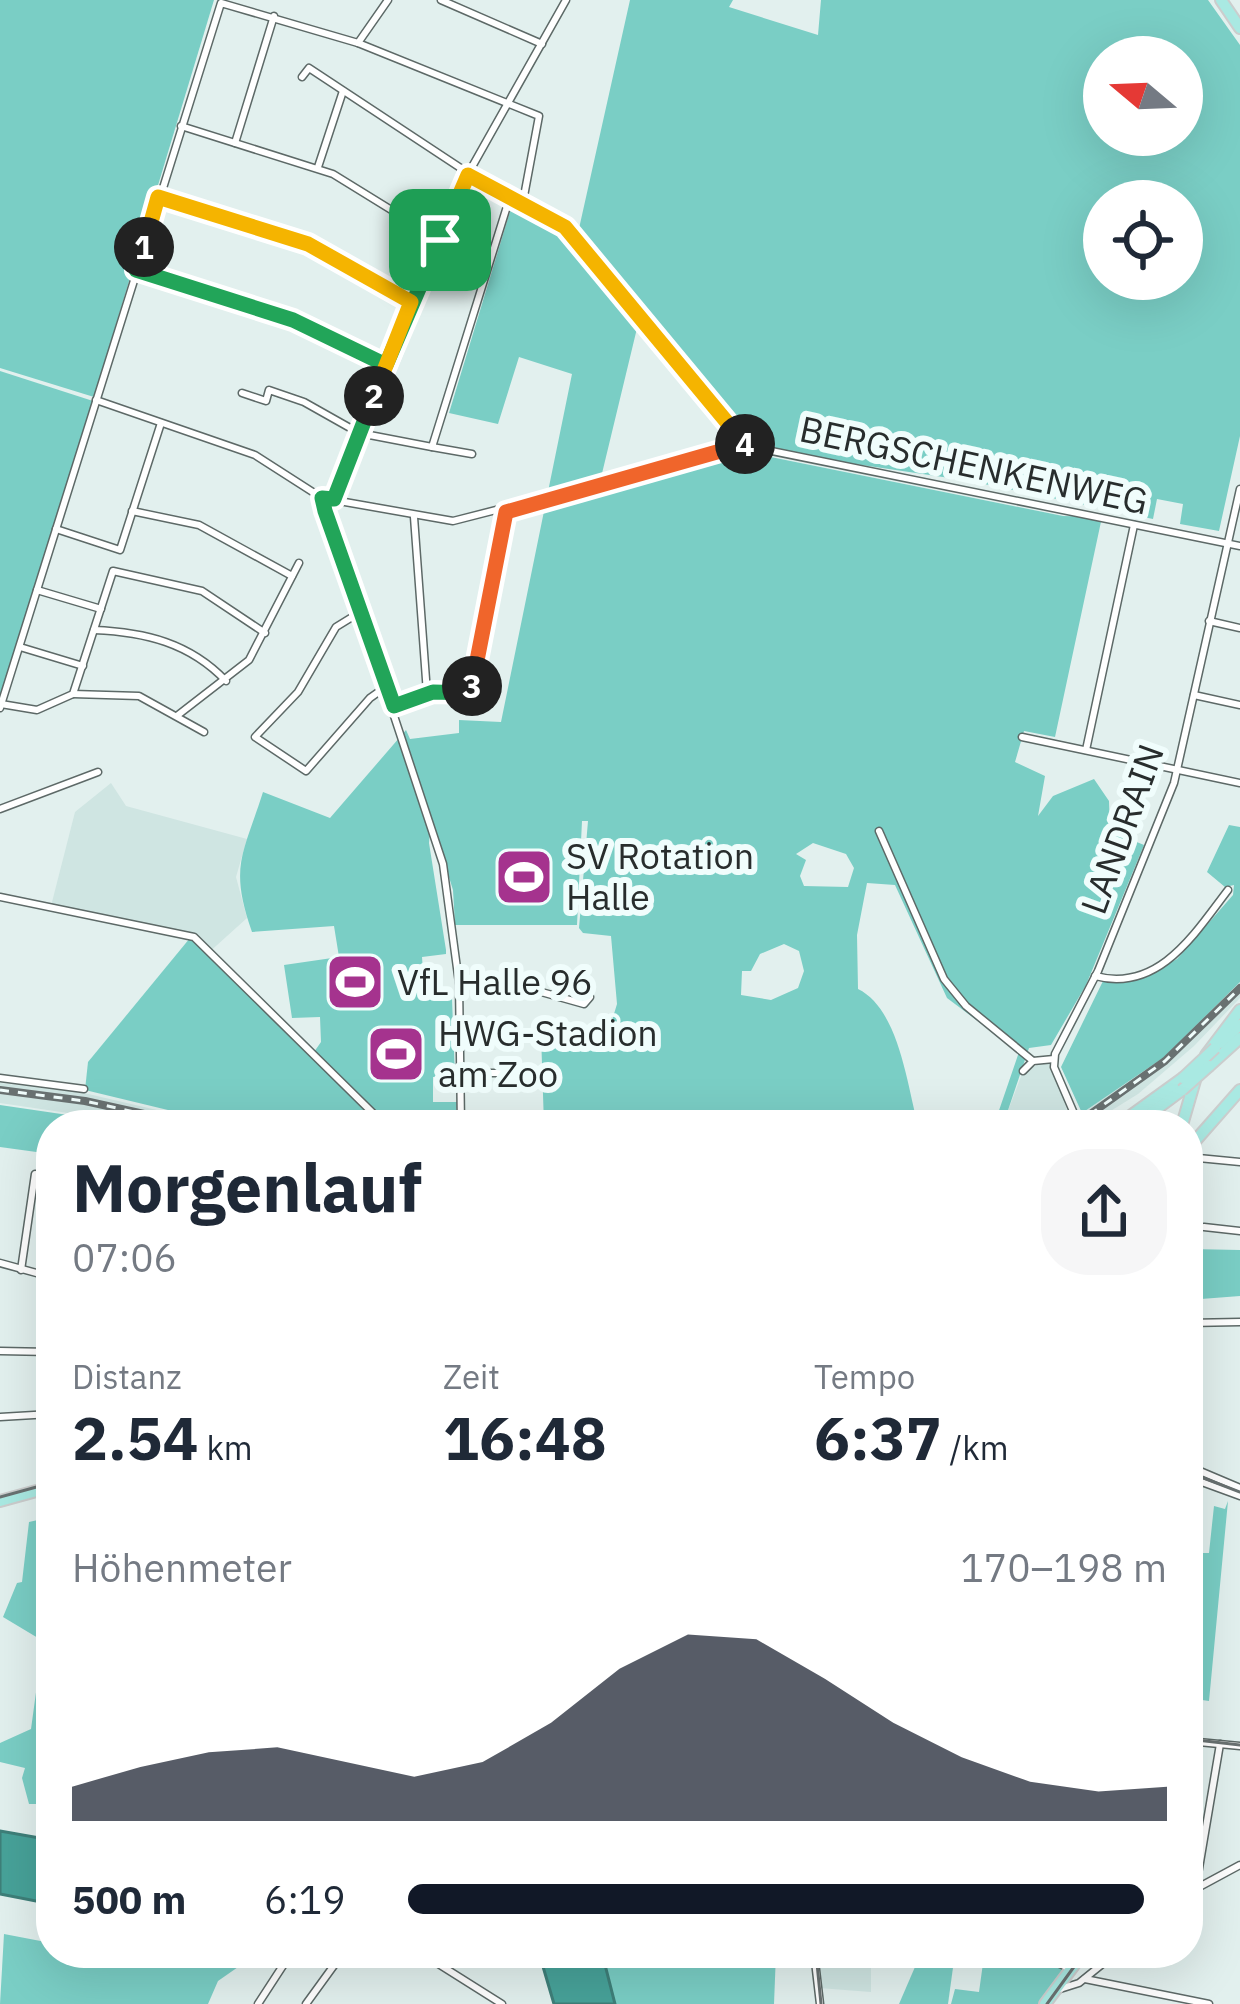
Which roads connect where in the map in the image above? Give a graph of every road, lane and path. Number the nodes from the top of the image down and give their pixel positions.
1 (388, 0) edge
2 (441, 0) edge
3 (566, 0) edge
4 (1220, 0) edge
5 (274, 16) junction
6 (1240, 28) edge
7 (358, 43) junction
8 (542, 44) junction
9 (302, 77) dead end
10 (343, 91) junction
11 (507, 104) junction
12 (182, 126) junction
13 (235, 143) junction
14 (318, 169) junction
15 (468, 175) junction
16 (158, 197) junction
17 (509, 200) junction
18 (521, 207) junction
19 (440, 240) junction
20 (136, 270) junction
21 (411, 302) junction
22 (386, 365) junction
23 (242, 393) dead end
24 (97, 400) junction
25 (161, 421) junction
26 (359, 433) junction
27 (746, 446) junction
28 (431, 447) junction
29 (472, 454) dead end
30 (1240, 489) edge
31 (322, 498) junction
32 (334, 499) junction
33 (132, 511) junction
34 (506, 512) junction
35 (414, 516) junction
36 (1134, 525) junction
37 (56, 529) junction
38 (1226, 545) junction
39 (1240, 547) edge
40 (299, 563) dead end
41 (292, 576) junction
42 (38, 590) junction
43 (101, 609) junction
44 (362, 611) junction
45 (1209, 621) junction
46 (1240, 628) edge
47 (94, 630) junction
48 (265, 633) junction
49 (20, 646) junction
50 (83, 666) junction
51 (226, 681) junction
52 (388, 686) junction
53 (427, 693) junction
54 (73, 694) junction
55 (1194, 695) junction
56 (1240, 705) edge
57 (1, 706) edge
58 (394, 706) junction
59 (178, 715) junction
60 (204, 732) dead end
61 (1022, 737) dead end
62 (1086, 751) junction
63 (1178, 769) junction
64 (98, 772) dead end
65 (1240, 783) edge
66 (0, 809) edge
67 (879, 831) dead end
68 (1228, 890) dead end
69 (0, 897) edge
70 (1095, 976) junction
71 (459, 983) junction
72 (578, 998) dead end
73 (1240, 1010) edge
74 (1240, 1025) edge
75 (1240, 1038) edge
76 (1054, 1059) junction
77 (1033, 1061) junction
78 (1023, 1071) dead end
79 (463, 1073) junction
80 (522, 1073) dead end
81 (0, 1078) edge
82 (1182, 1084) junction
83 (85, 1089) dead end
84 (1240, 1090) edge
85 (369, 1110) edge
86 (462, 1110) edge
87 (1073, 1110) edge
88 (1141, 1110) edge
89 (1152, 1110) edge
90 (1190, 1110) edge
91 (1208, 1123) junction
92 (1203, 1124) edge
93 (1203, 1130) edge
94 (1203, 1156) edge
95 (1240, 1162) edge
96 (35, 1174) dead end
97 (1204, 1227) dead end
98 (1240, 1231) edge
99 (0, 1263) edge
100 (21, 1270) junction
101 (36, 1274) edge
102 (1240, 1322) edge
103 (1203, 1323) edge
104 (0, 1351) edge
105 (36, 1352) edge
106 (36, 1415) edge
107 (0, 1417) edge
108 (1203, 1474) edge
109 (1203, 1481) edge
110 (36, 1488) edge
111 (1240, 1492) edge
112 (0, 1498) edge
113 (1203, 1742) edge
114 (1220, 1744) junction
115 (1240, 1746) edge
116 (1203, 1845) edge
117 (1240, 1865) edge
118 (1203, 1883) edge
119 (281, 1968) edge
120 (332, 1968) edge
121 (445, 1968) edge
122 (816, 1968) edge
123 (1098, 1968) edge
124 (1071, 1969) edge
125 (1085, 1979) junction
126 (1057, 1989) junction
127 (1149, 1994) junction
128 (258, 2004) edge
129 (306, 2004) edge
130 (502, 2004) edge
131 (820, 2004) edge
132 (1045, 2004) edge
133 (1153, 2004) edge
134 (1209, 2004) edge

1 - 7 street
2 - 8 street
3 - 8 street
4 - 6 main road
5 - 7 street
5 - 12 street
5 - 13 street
7 - 11 street
8 - 11 street
9 - 10 street
10 - 14 street
10 - 15 street
11 - 15 street
11 - 18 street
12 - 13 street
12 - 16 street
13 - 14 street
14 - 19 street
15 - 17 street
15 - 19 street
16 - 20 street
16 - 21 street
17 - 18 street
17 - 28 street
18 - 27 street
19 - 21 street
20 - 22 street
20 - 24 street
21 - 22 street
22 - 26 street
23 - 26 street
24 - 25 street, BERGSCHENKENWEG
24 - 37 street
25 - 31 street, BERGSCHENKENWEG
25 - 33 street
26 - 28 street
26 - 32 street
27 - 34 street, BERGSCHENKENWEG
27 - 36 street, BERGSCHENKENWEG
28 - 29 street
30 - 38 street, LANDRAIN
31 - 32 street, BERGSCHENKENWEG
31 - 44 street
32 - 35 street, BERGSCHENKENWEG
33 - 37 street
33 - 41 street
34 - 35 street, BERGSCHENKENWEG
34 - 53 street
35 - 53 street
36 - 38 street, BERGSCHENKENWEG
36 - 62 street
37 - 42 street
38 - 39 street, BERGSCHENKENWEG
38 - 45 street, LANDRAIN
40 - 41 street
41 - 48 street
42 - 43 street
42 - 49 street
43 - 47 street
43 - 48 street
44 - 52 street
44 - 52 street
45 - 46 street
45 - 55 street, LANDRAIN
47 - 50 street
47 - 51 street
48 - 51 street
49 - 50 street
49 - 57 street
50 - 54 street
51 - 59 street
52 - 58 street
53 - 58 street
54 - 57 street
54 - 59 street
55 - 56 street
55 - 63 street, LANDRAIN
58 - 71 street
59 - 60 street
61 - 62 street
62 - 63 street
63 - 65 street
63 - 70 street, LANDRAIN
64 - 66 street
67 - 77 street
68 - 70 street
69 - 85 street
70 - 76 street, LANDRAIN
71 - 72 street
71 - 79 street
73 - 90 main road
74 - 82 main road, bridge
75 - 82 main road, bridge
76 - 77 street
76 - 87 street
77 - 78 street
79 - 80 street
79 - 86 street
81 - 83 street
82 - 88 main road
82 - 89 main road
84 - 91 main road
91 - 92 main road
91 - 93 main road
94 - 95 street
96 - 100 street
97 - 98 street
99 - 100 street
100 - 101 street
102 - 103 street
104 - 105 street
106 - 107 street
108 - 111 street
109 - 111 street
110 - 112 main road
113 - 114 street
114 - 115 street
114 - 116 street
117 - 118 street
119 - 128 street
120 - 129 street
121 - 130 street
122 - 131 street
123 - 125 street
124 - 126 main road
125 - 126 street
125 - 127 street
126 - 132 main road
127 - 133 street
127 - 134 street

